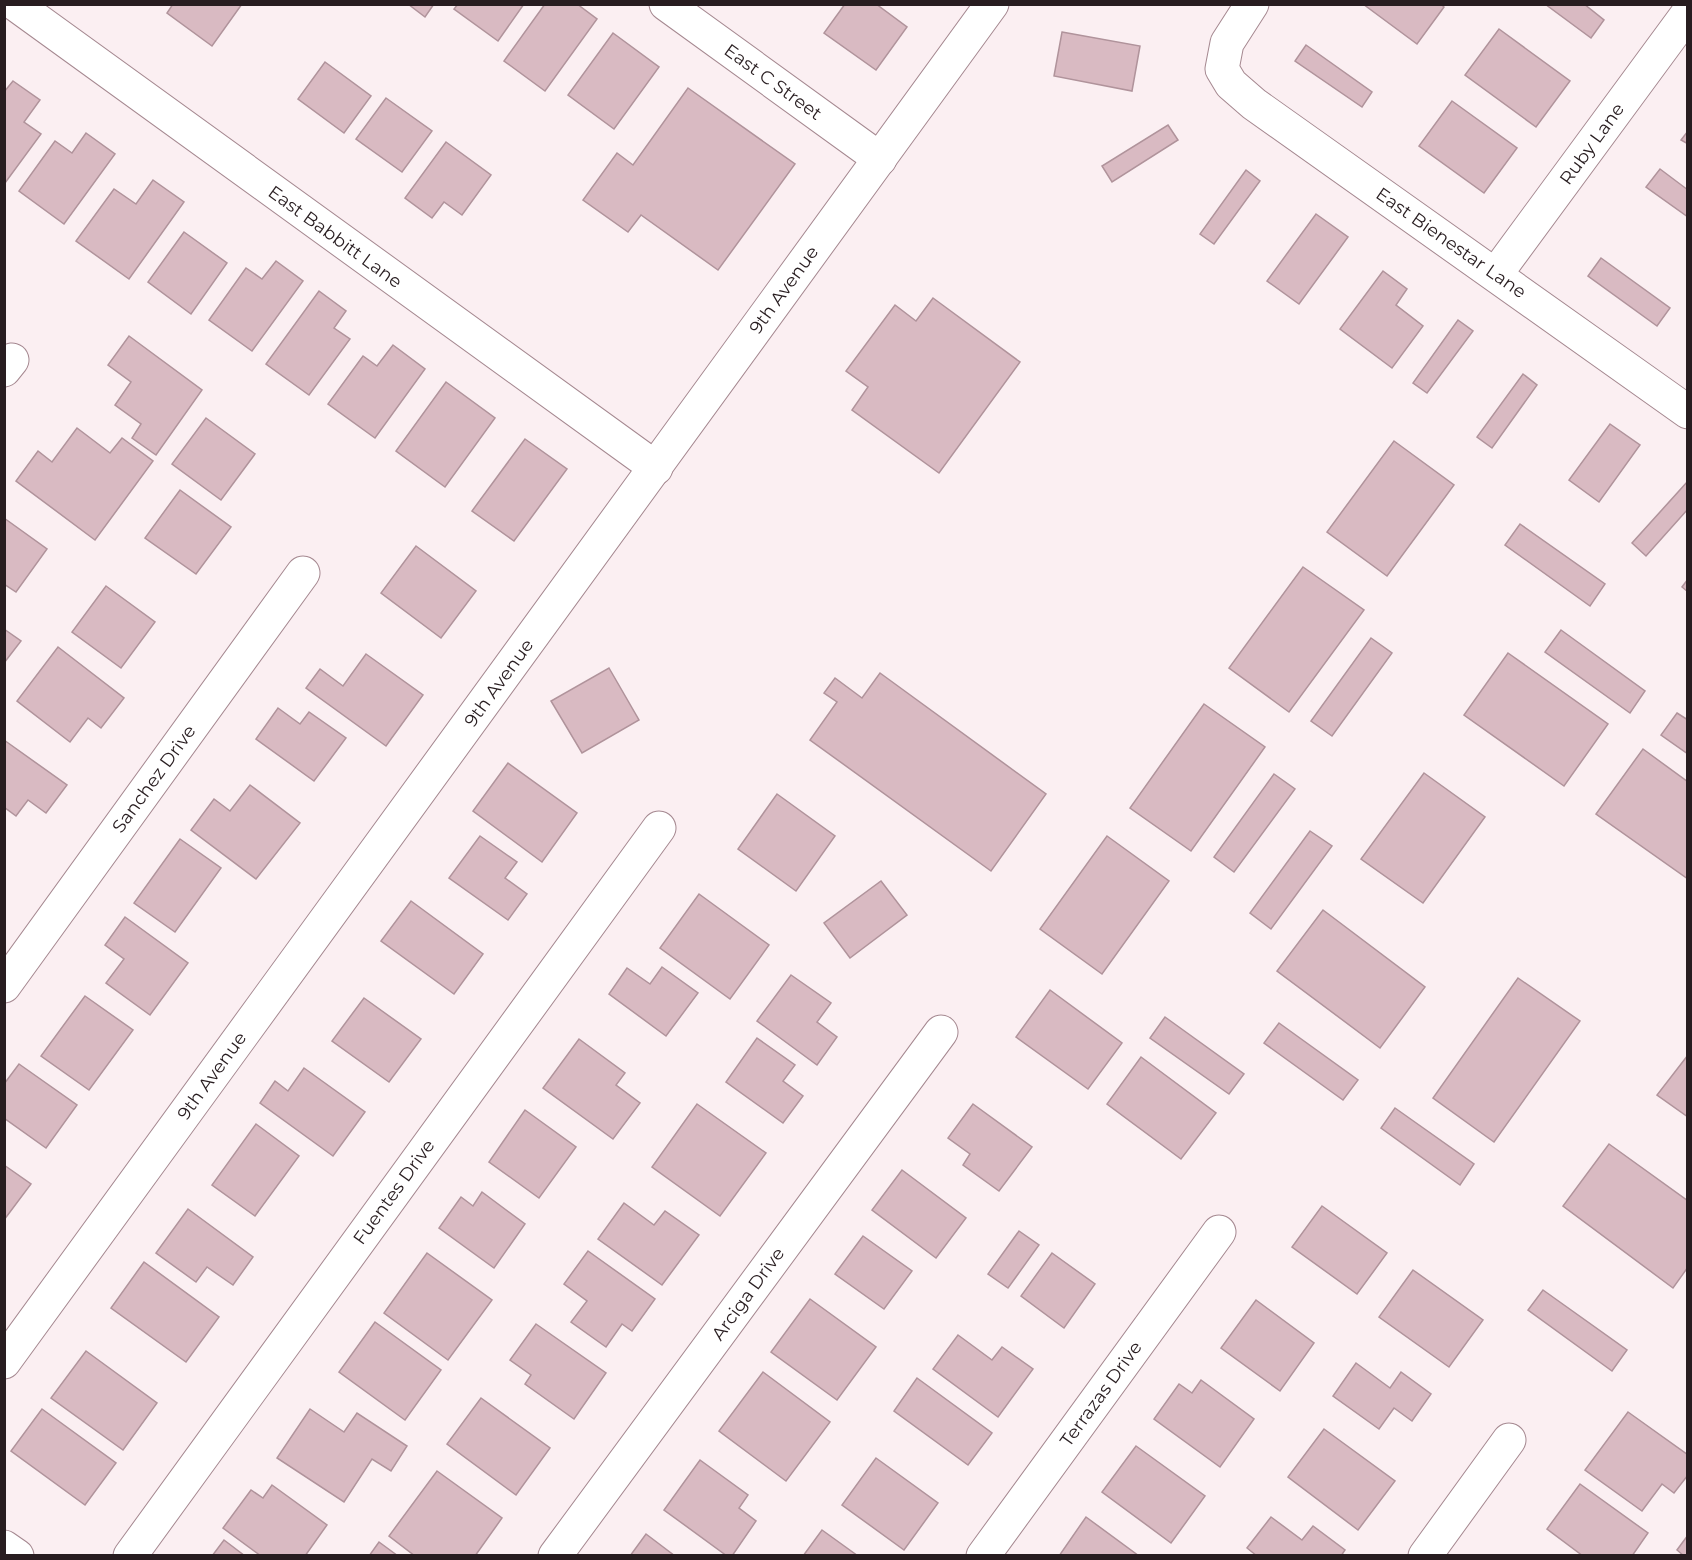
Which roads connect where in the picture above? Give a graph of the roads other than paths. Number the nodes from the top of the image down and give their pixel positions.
1 (15, 4) edge
2 (666, 4) edge
3 (992, 4) edge
4 (1252, 4) edge
5 (1688, 13) edge
6 (880, 159) junction
7 (1496, 274) junction
8 (1688, 412) edge
9 (656, 468) junction
10 (303, 573) dead end
11 (658, 828) dead end
12 (4, 986) edge
13 (941, 1032) dead end
14 (1219, 1232) dead end
15 (4, 1362) edge
16 (1509, 1440) dead end
17 (4, 1547) edge
18 (17, 1556) edge
19 (130, 1556) edge
20 (555, 1556) edge
21 (983, 1556) edge
22 (1425, 1556) edge

1 - 9 street, East Babbitt Lane
2 - 6 street, East C Street
3 - 6 street, 9th Avenue
4 - 7 street, East Bienestar Lane
5 - 7 street, Ruby Lane
6 - 9 street, 9th Avenue
7 - 8 street, East Bienestar Lane
9 - 15 street, 9th Avenue
10 - 12 street, Sanchez Drive
11 - 19 street, Fuentes Drive
13 - 20 street, Arciga Drive
14 - 21 street, Terrazas Drive
16 - 22 street
17 - 18 street

